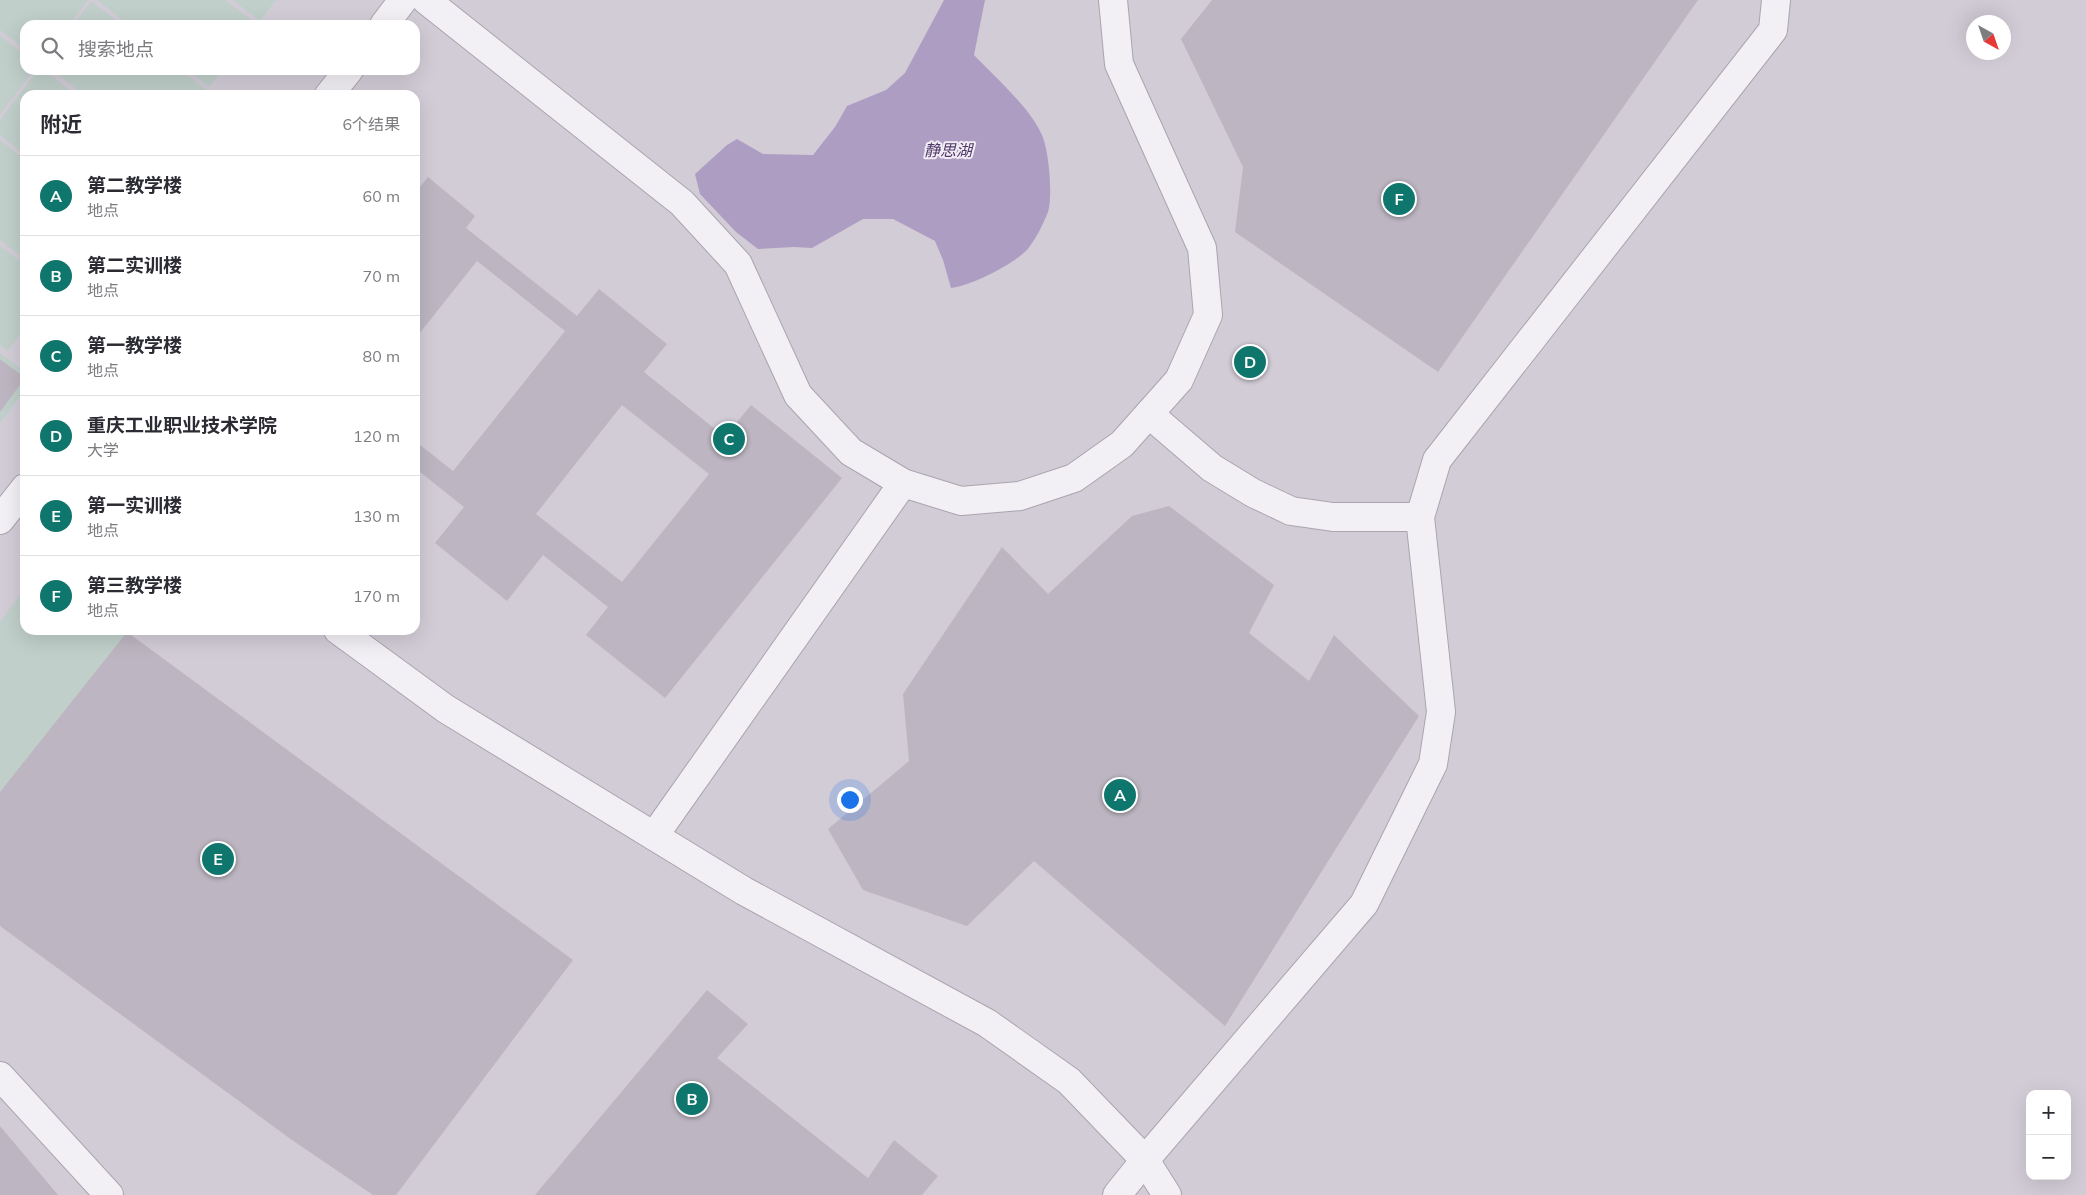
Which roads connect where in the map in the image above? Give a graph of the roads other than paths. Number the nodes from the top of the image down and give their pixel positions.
1 (403, 0) edge
2 (426, 0) edge
3 (1113, 0) edge
4 (1776, 0) edge
5 (388, 20) edge
6 (345, 75) edge
7 (333, 90) edge
8 (1148, 414) junction
9 (903, 483) junction
10 (20, 494) edge
11 (1420, 517) junction
12 (0, 520) edge
13 (345, 635) edge
14 (654, 836) junction
15 (0, 1076) edge
16 (1145, 1160) junction
17 (109, 1195) edge
18 (1117, 1195) edge
19 (1167, 1195) edge

1 - 5 street
2 - 9 street
3 - 8 street
4 - 11 street
6 - 7 street
8 - 9 street
8 - 11 street
9 - 14 street
10 - 12 street
11 - 16 street
13 - 14 street
14 - 16 street
15 - 17 street
16 - 18 street
16 - 19 street

